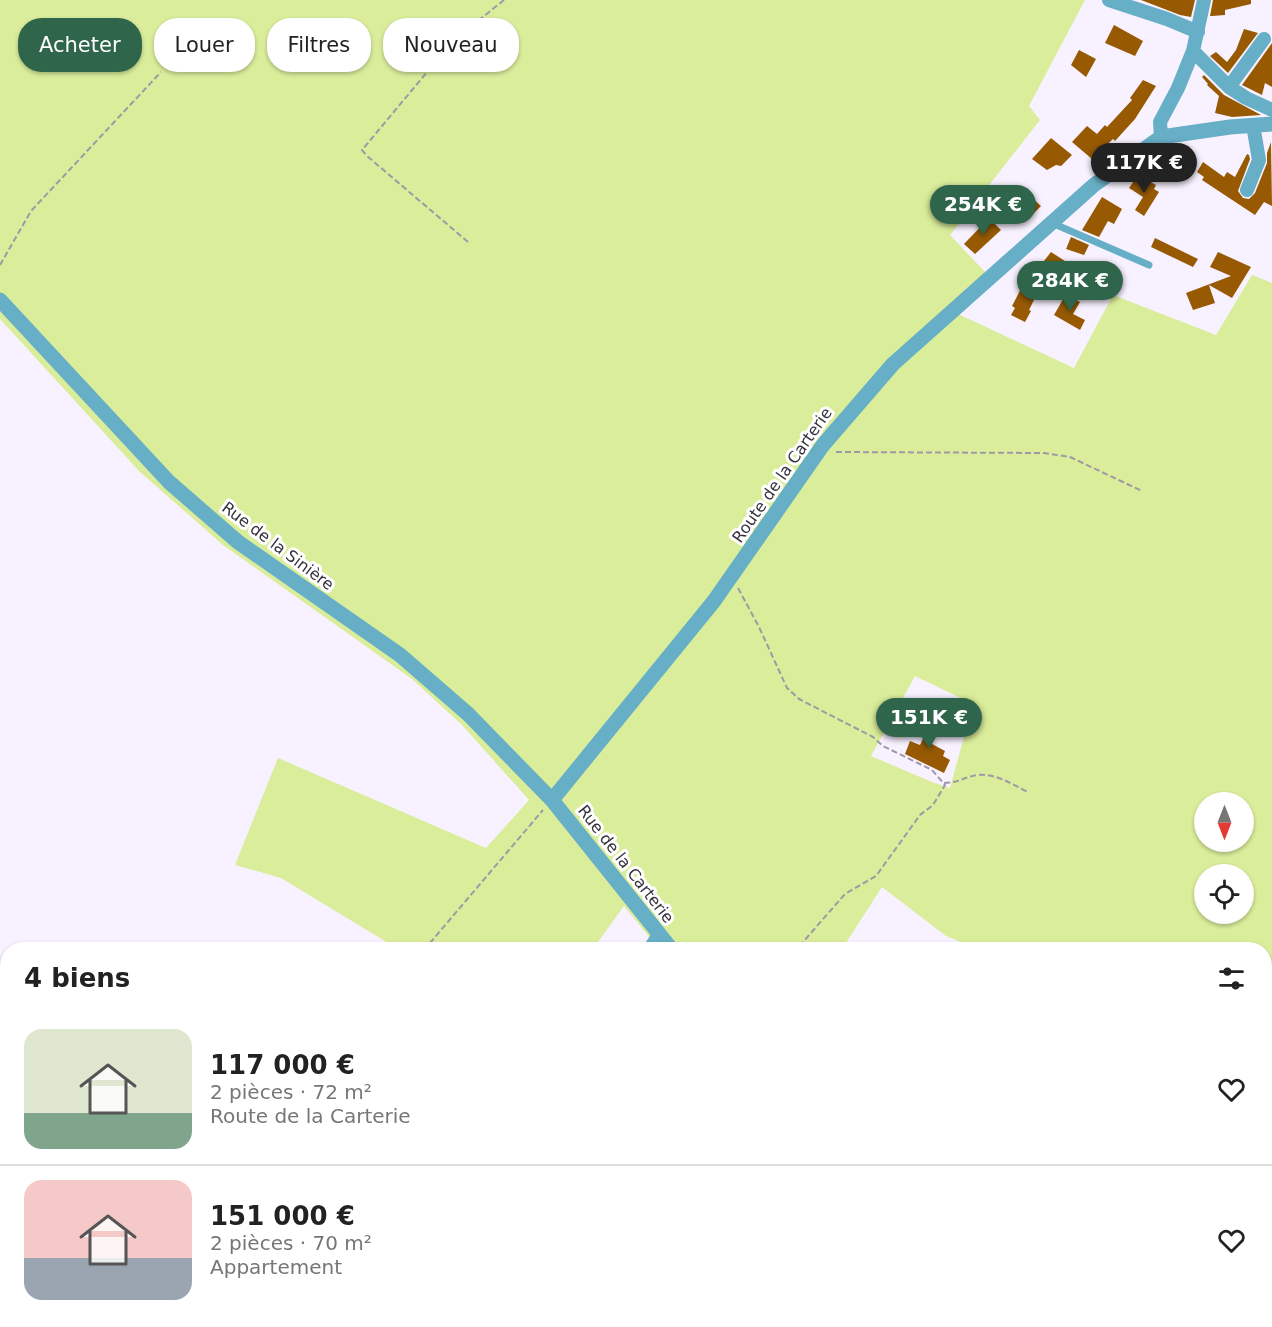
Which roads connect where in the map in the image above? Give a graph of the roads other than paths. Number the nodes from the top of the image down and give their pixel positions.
1 (1109, 0) edge
2 (1204, 0) edge
3 (1198, 33) junction
4 (1264, 39) dead end
5 (1193, 51) junction
6 (1229, 87) junction
7 (1272, 110) edge
8 (1272, 124) edge
9 (1253, 125) junction
10 (1161, 137) junction
11 (1247, 190) dead end
12 (1052, 222) junction
13 (1149, 265) dead end
14 (0, 300) edge
15 (552, 800) junction
16 (659, 935) junction
17 (654, 942) edge
18 (665, 942) edge

1 - 3 street
2 - 3 street
3 - 5 street
4 - 6 street
5 - 6 street
5 - 10 street
6 - 7 street
8 - 9 street
9 - 10 street
9 - 11 street
10 - 12 street, Route de la Carterie
12 - 13 lane
12 - 15 street, Route de la Carterie
14 - 15 street, Rue de la Sinière
15 - 16 street, Rue de la Carterie
16 - 17 street
16 - 18 street, Rue de la Carterie

